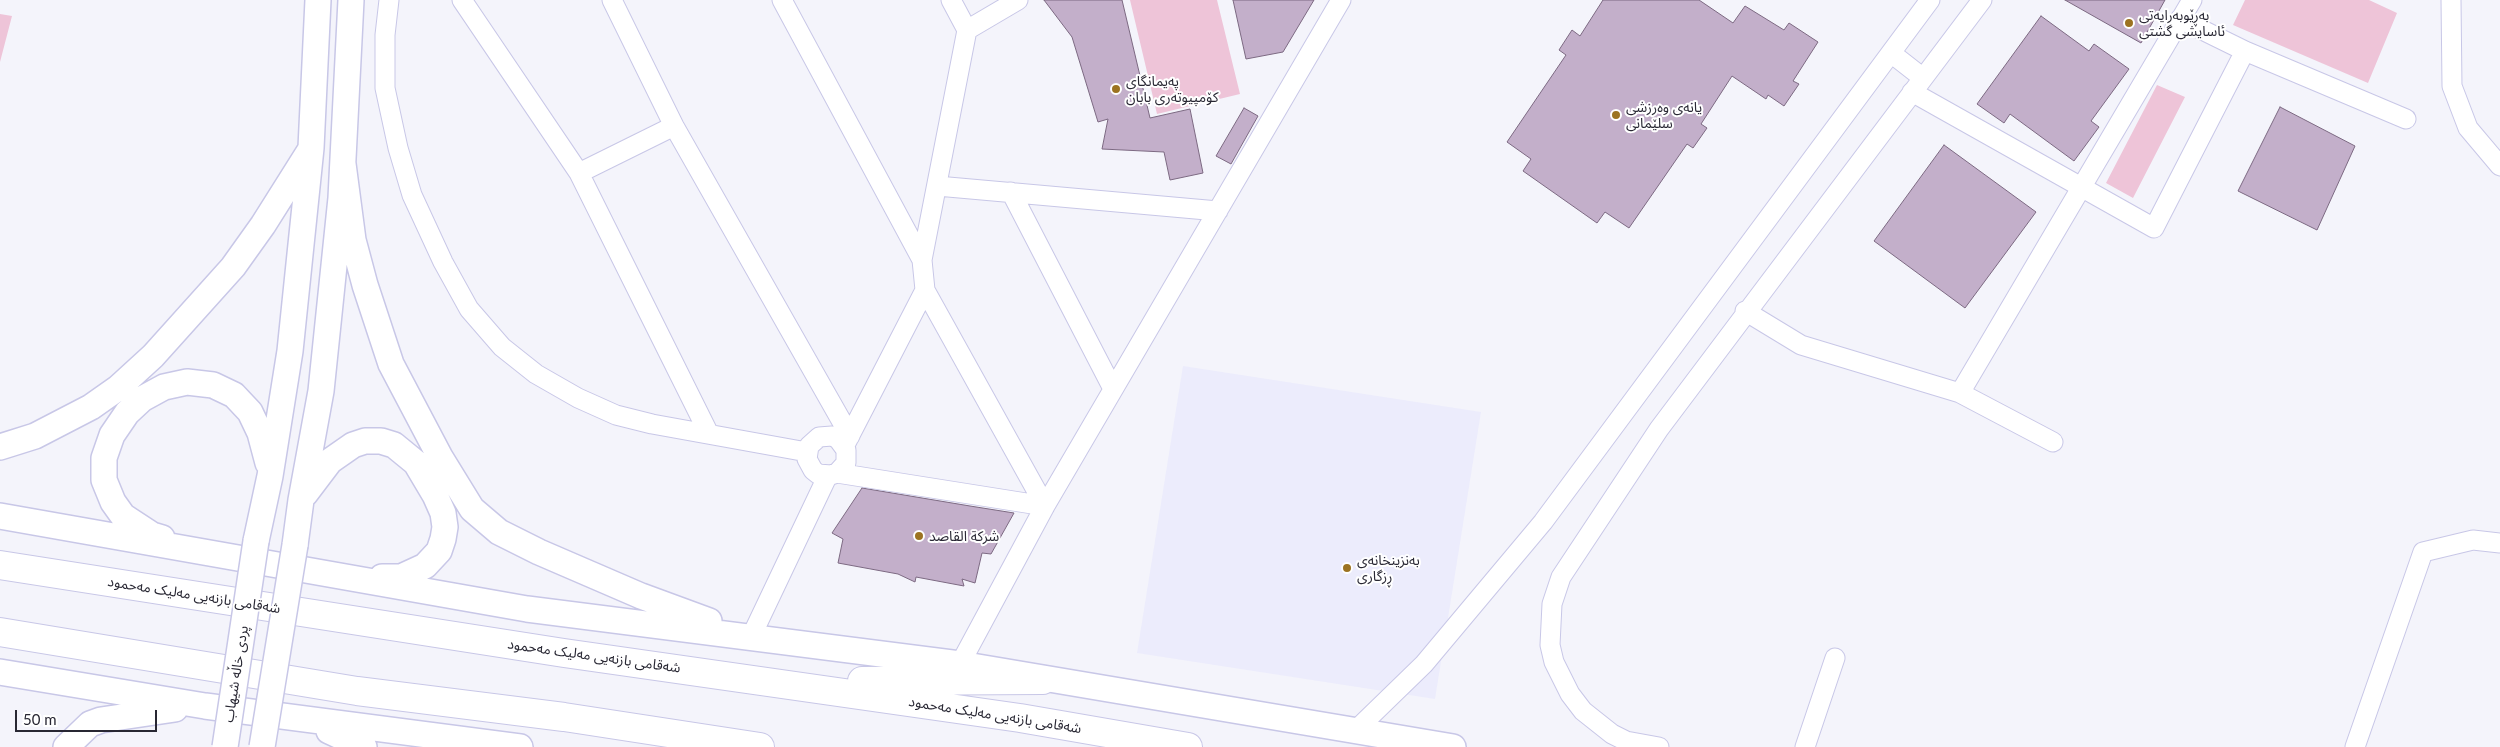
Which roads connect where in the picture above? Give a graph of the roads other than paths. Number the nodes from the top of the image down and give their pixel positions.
1 (318, 0) edge
2 (351, 0) edge
3 (389, 0) edge
4 (462, 0) edge
5 (612, 0) edge
6 (782, 0) edge
7 (951, 0) edge
8 (1018, 0) edge
9 (1342, 0) edge
10 (1930, 0) edge
11 (1982, 0) edge
12 (2192, 0) edge
13 (2451, 0) edge
14 (2180, 19) junction
15 (967, 30) junction
16 (2245, 51) junction
17 (1891, 53) junction
18 (1918, 85) junction
19 (2406, 118) dead end
20 (674, 126) junction
21 (311, 148) junction
22 (343, 164) junction
23 (2500, 166) edge
24 (579, 173) junction
25 (937, 186) junction
26 (2082, 186) junction
27 (1011, 192) junction
28 (1218, 211) junction
29 (922, 260) junction
30 (925, 290) junction
31 (1745, 311) junction
32 (1113, 389) junction
33 (1960, 392) junction
34 (709, 434) junction
35 (847, 442) junction
36 (2053, 442) dead end
37 (0, 447) edge
38 (807, 452) junction
39 (832, 474) junction
40 (270, 476) junction
41 (301, 500) junction
42 (1045, 506) junction
43 (0, 516) edge
44 (2500, 543) edge
45 (229, 558) junction
46 (0, 564) edge
47 (342, 577) junction
48 (0, 632) edge
49 (751, 637) junction
50 (1835, 658) dead end
51 (960, 664) junction
52 (0, 672) edge
53 (1043, 680) junction
54 (777, 682) junction
55 (205, 706) junction
56 (293, 718) junction
57 (1354, 731) junction
58 (66, 747) edge
59 (225, 747) edge
60 (262, 747) edge
61 (364, 747) edge
62 (520, 747) edge
63 (760, 747) edge
64 (1188, 747) edge
65 (1453, 747) edge
66 (1659, 747) edge
67 (1805, 747) edge
68 (2355, 747) edge

1 - 21 main road, پردی خاڵە شیهاب
2 - 22 main road
3 - 34 street
4 - 24 street
5 - 20 street
6 - 29 street
7 - 15 street
8 - 15 street
9 - 28 street
10 - 17 street
11 - 18 street
12 - 14 street
13 - 23 street
14 - 16 street
14 - 26 street
15 - 25 street
16 - 19 street
16 - 26 street
17 - 18 street
17 - 57 street
18 - 26 street
18 - 31 street
20 - 24 street
20 - 35 street
21 - 37 main road
21 - 40 main road, پردی خاڵە شیهاب
22 - 41 main road
22 - 49 main road
24 - 34 street
25 - 27 street
25 - 29 street
26 - 33 street
27 - 28 street
27 - 32 street
28 - 32 street
29 - 30 street
30 - 35 street
30 - 42 street
31 - 33 street
31 - 66 street
32 - 42 street
33 - 36 street
34 - 38 street
35 - 38 street
35 - 39 street
38 - 39 street
39 - 42 street
39 - 49 street
40 - 45 main road
40 - 59 main road, پردی خاڵە شیهاب, bridge
41 - 47 main road
41 - 60 main road, bridge
42 - 51 street
43 - 45 main road
44 - 68 street
45 - 47 main road
46 - 54 highway, شەقامی بازنەیی مەلیک مەحمود
47 - 49 main road
48 - 63 highway
49 - 51 main road
50 - 67 street
51 - 53 main road
52 - 55 main road
53 - 54 highway
53 - 57 main road
54 - 64 highway, شەقامی بازنەیی مەلیک مەحمود
55 - 56 main road
55 - 58 main road
56 - 61 main road
56 - 62 main road
57 - 65 main road

